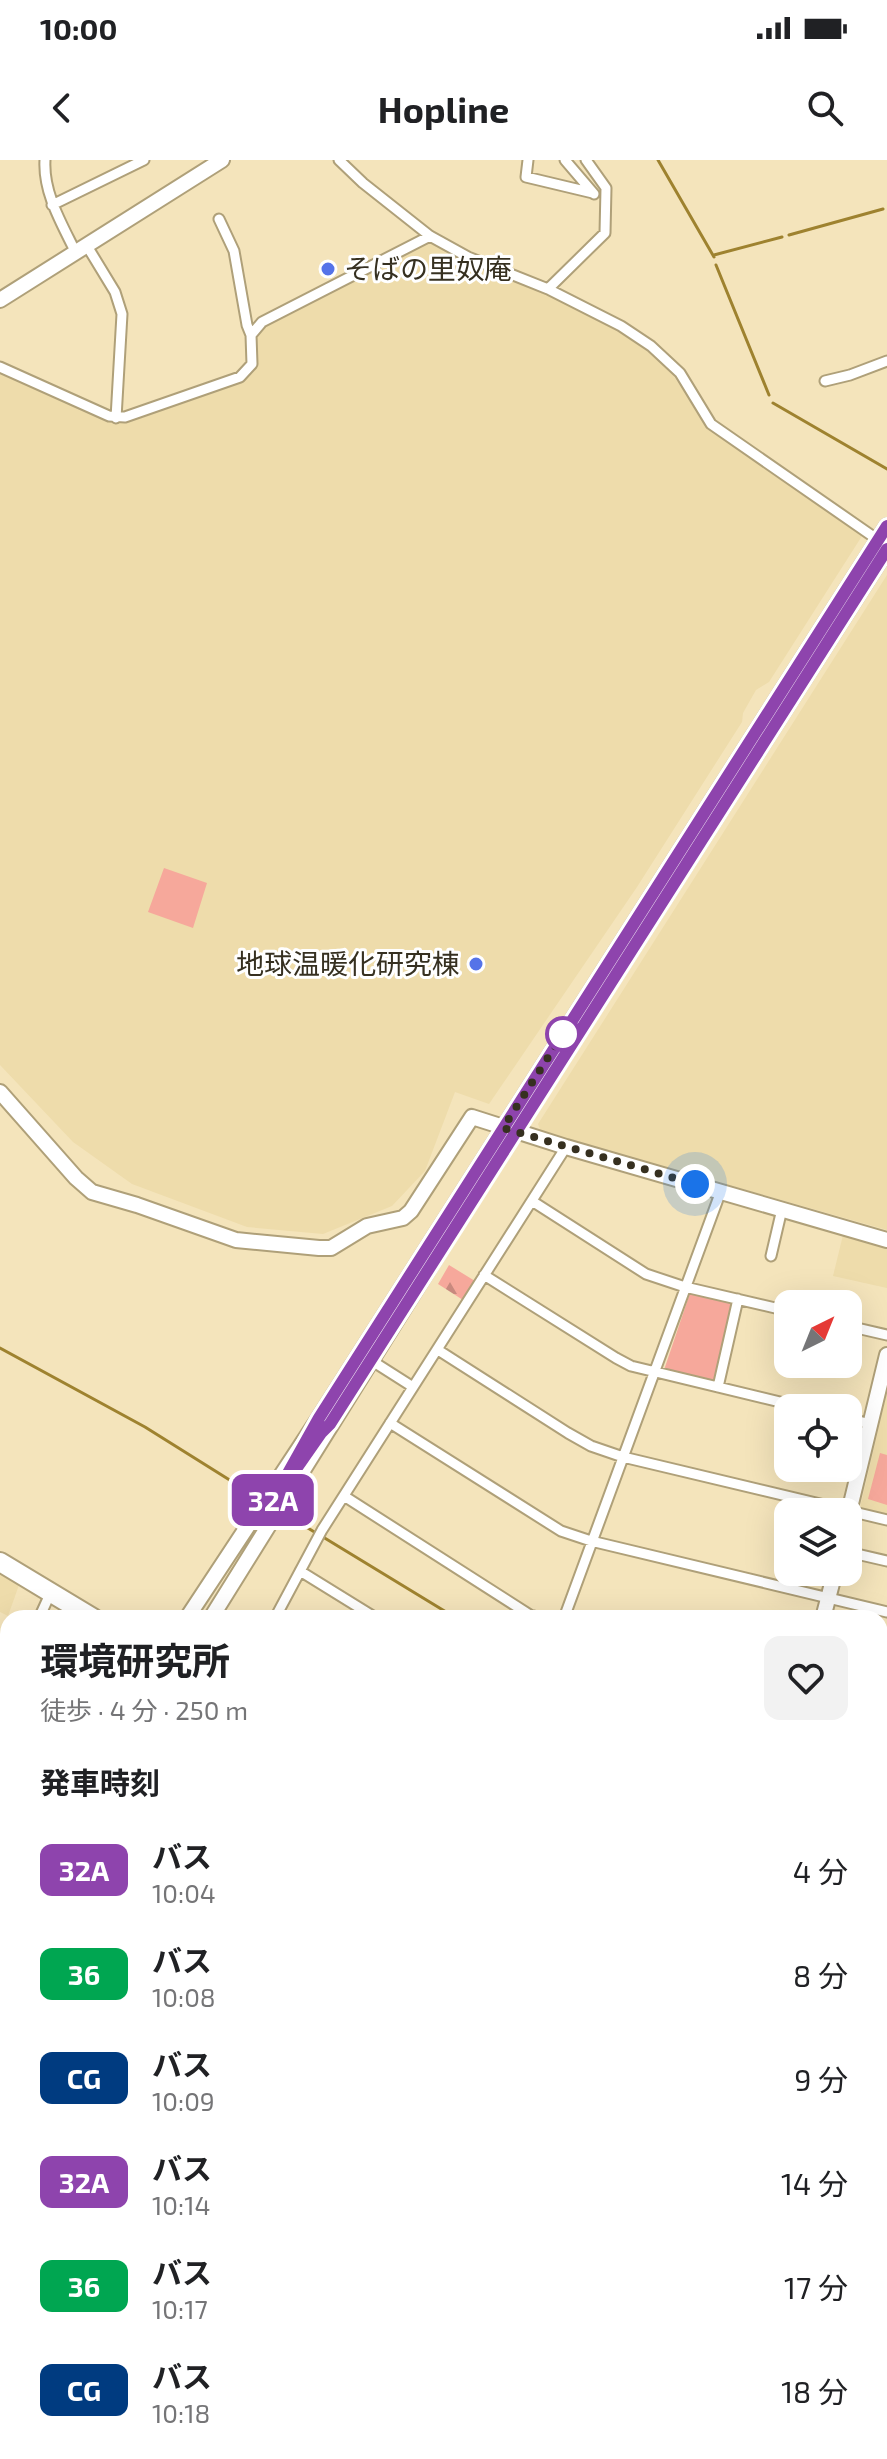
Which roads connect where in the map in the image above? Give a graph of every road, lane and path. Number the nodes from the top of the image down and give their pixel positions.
1 (45, 160) edge
2 (144, 160) edge
3 (222, 160) edge
4 (339, 160) edge
5 (528, 160) edge
6 (565, 160) edge
7 (586, 160) edge
8 (593, 193) junction
9 (604, 200) junction
10 (52, 205) junction
11 (219, 219) dead end
12 (430, 236) junction
13 (81, 249) junction
14 (548, 289) junction
15 (0, 300) edge
16 (251, 335) junction
17 (887, 361) edge
18 (0, 367) edge
19 (825, 381) dead end
20 (116, 418) junction
21 (887, 526) edge
22 (884, 545) edge
23 (0, 1092) edge
24 (509, 1130) junction
25 (566, 1147) junction
26 (721, 1191) junction
27 (532, 1201) junction
28 (782, 1209) junction
29 (887, 1240) edge
30 (771, 1256) dead end
31 (484, 1275) junction
32 (685, 1287) junction
33 (738, 1299) junction
34 (774, 1308) edge
35 (862, 1329) edge
36 (887, 1335) edge
37 (438, 1350) junction
38 (887, 1355) edge
39 (365, 1356) junction
40 (654, 1372) junction
41 (413, 1387) junction
42 (718, 1387) junction
43 (774, 1401) edge
44 (325, 1421) junction
45 (862, 1422) edge
46 (390, 1423) junction
47 (870, 1424) junction
48 (623, 1457) junction
49 (344, 1496) junction
50 (786, 1498) edge
51 (853, 1498) edge
52 (862, 1516) edge
53 (887, 1520) edge
54 (591, 1541) junction
55 (862, 1555) edge
56 (887, 1561) edge
57 (0, 1562) edge
58 (300, 1571) junction
59 (832, 1586) edge
60 (50, 1594) junction
61 (829, 1597) junction
62 (43, 1610) edge
63 (79, 1610) edge
64 (193, 1610) edge
65 (204, 1610) edge
66 (216, 1610) edge
67 (279, 1610) edge
68 (363, 1610) edge
69 (522, 1610) edge
70 (567, 1610) edge
71 (825, 1610) edge
72 (879, 1610) edge

1 - 10 street
2 - 10 street
3 - 13 main road
4 - 12 street
5 - 8 street
6 - 8 street
7 - 9 street
8 - 9 street
9 - 14 street
10 - 13 street
11 - 16 street
12 - 14 street
12 - 16 street
13 - 15 main road
13 - 20 street
14 - 22 street
16 - 20 street
17 - 19 street
18 - 20 street
21 - 22 main road
22 - 24 main road
23 - 24 main road
24 - 25 main road
24 - 39 main road
25 - 26 main road
25 - 27 street
26 - 28 main road
26 - 32 street
27 - 31 street
27 - 32 street
28 - 29 main road
28 - 30 street
31 - 37 street
31 - 40 street
32 - 33 street
32 - 40 street
33 - 34 street
33 - 42 street
35 - 36 street
37 - 41 street
37 - 48 street
38 - 47 main road
39 - 41 street
39 - 44 main road
40 - 42 street
40 - 48 street
41 - 46 street
42 - 43 street
44 - 64 main road
44 - 65 main road
44 - 66 main road
45 - 47 street
46 - 49 street
46 - 54 street
47 - 51 main road
48 - 50 street
48 - 54 street
49 - 58 street
49 - 69 street
52 - 53 street
54 - 61 street
54 - 70 street
55 - 56 street
57 - 60 highway
58 - 67 street
58 - 68 street
59 - 61 main road
60 - 62 street
60 - 63 highway
61 - 71 main road
61 - 72 street

